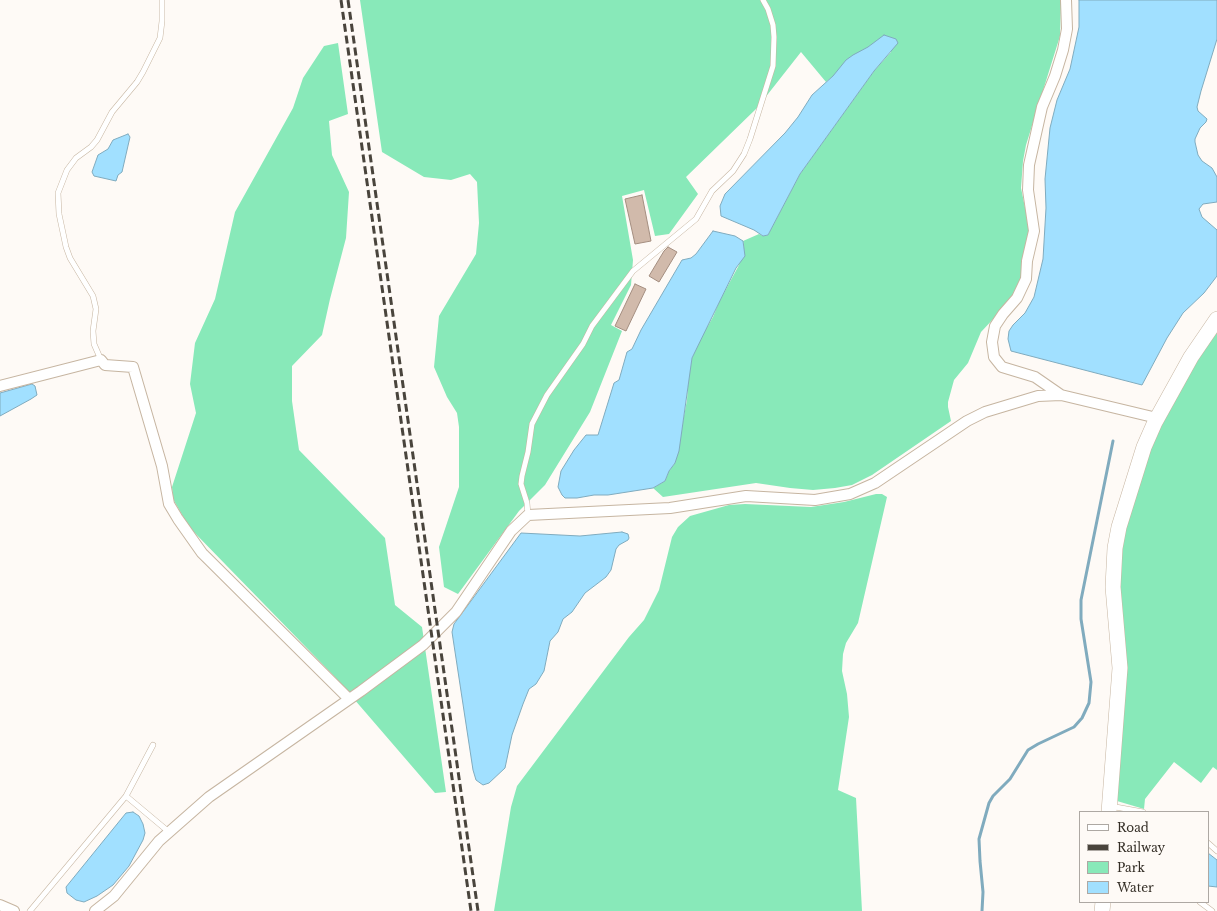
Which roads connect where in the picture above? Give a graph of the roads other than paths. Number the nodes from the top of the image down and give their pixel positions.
1 (162, 0) edge
2 (763, 0) edge
3 (1066, 0) edge
4 (1217, 319) edge
5 (101, 360) junction
6 (0, 386) edge
7 (1060, 395) junction
8 (1157, 418) junction
9 (528, 515) junction
10 (349, 699) junction
11 (153, 745) dead end
12 (126, 796) junction
13 (1109, 809) edge
14 (1132, 811) edge
15 (169, 832) junction
16 (1209, 844) edge
17 (1217, 851) edge
18 (1201, 903) edge
19 (0, 905) edge
20 (14, 911) edge
21 (30, 911) edge
22 (95, 911) edge
23 (1212, 911) edge

1 - 5 lane
2 - 9 lane
3 - 7 street
4 - 8 street
5 - 6 street
5 - 10 street
7 - 8 street
7 - 9 street
8 - 13 street
9 - 10 street
10 - 15 street
11 - 12 lane
12 - 15 lane
12 - 21 lane
13 - 14 lane
15 - 22 street
16 - 17 lane
18 - 23 lane
19 - 20 street

